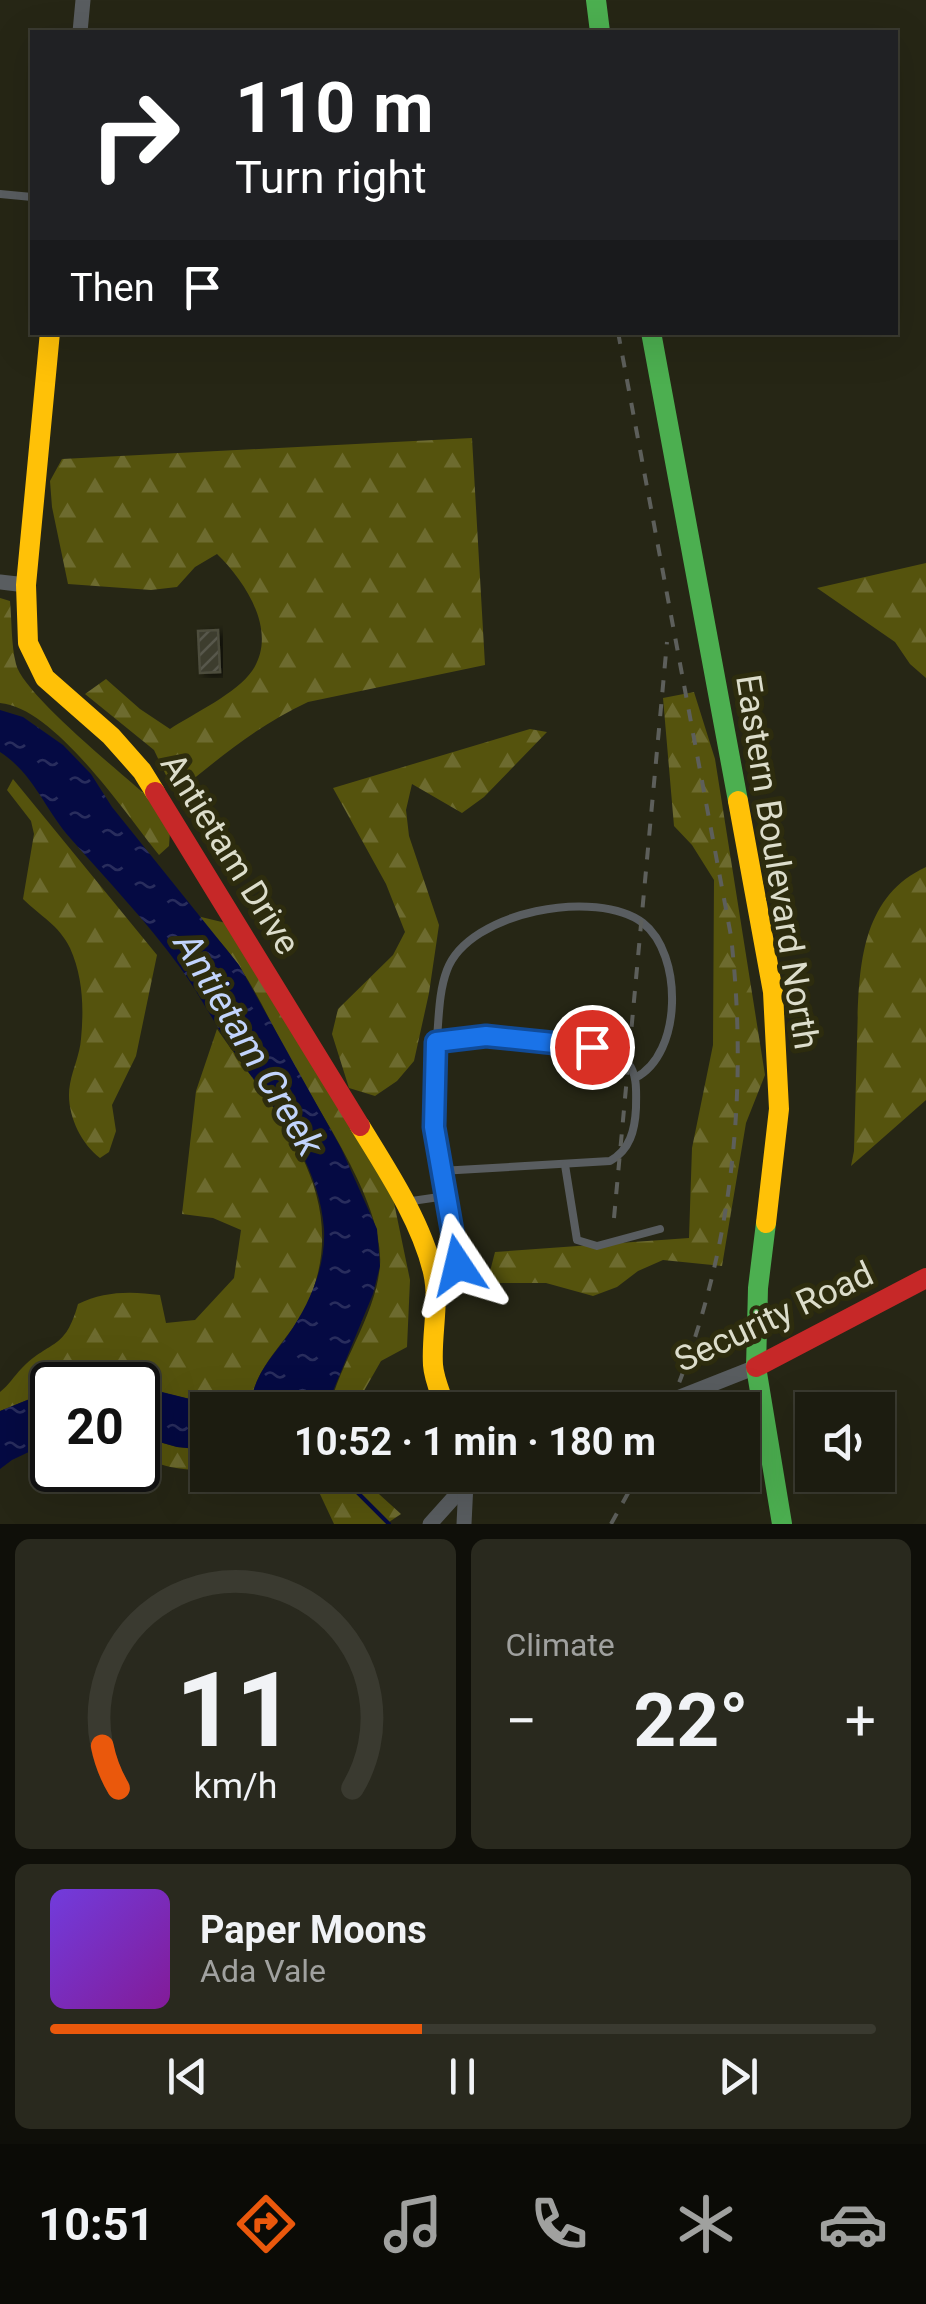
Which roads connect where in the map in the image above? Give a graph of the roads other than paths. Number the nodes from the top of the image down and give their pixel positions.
1 (83, 0) edge
2 (596, 0) edge
3 (80, 30) edge
4 (600, 30) edge
5 (0, 194) edge
6 (30, 197) edge
7 (50, 335) edge
8 (652, 335) edge
9 (0, 582) edge
10 (26, 585) junction
11 (436, 1042) junction
12 (636, 1078) junction
13 (565, 1165) junction
14 (440, 1171) junction
15 (446, 1196) junction
16 (405, 1202) junction
17 (660, 1230) dead end
18 (433, 1272) junction
19 (926, 1278) edge
20 (756, 1368) junction
21 (441, 1392) edge
22 (694, 1392) edge
23 (456, 1492) edge
24 (467, 1492) edge
25 (430, 1524) edge
26 (464, 1524) edge
27 (782, 1524) edge

1 - 3 street
2 - 4 street
5 - 6 lane
7 - 10 street, Antietam Drive
8 - 20 street, Eastern Boulevard North
9 - 10 street
10 - 16 street, Antietam Drive
11 - 12 lane
11 - 12 lane
11 - 14 lane
12 - 13 lane
13 - 14 lane
13 - 17 lane
14 - 15 lane
15 - 16 lane
15 - 18 lane
16 - 18 street, Antietam Drive
18 - 21 street, Antietam Drive
19 - 20 street, Security Road
20 - 22 street, Security Road
20 - 27 street, Eastern Boulevard North
23 - 25 street
24 - 26 street

